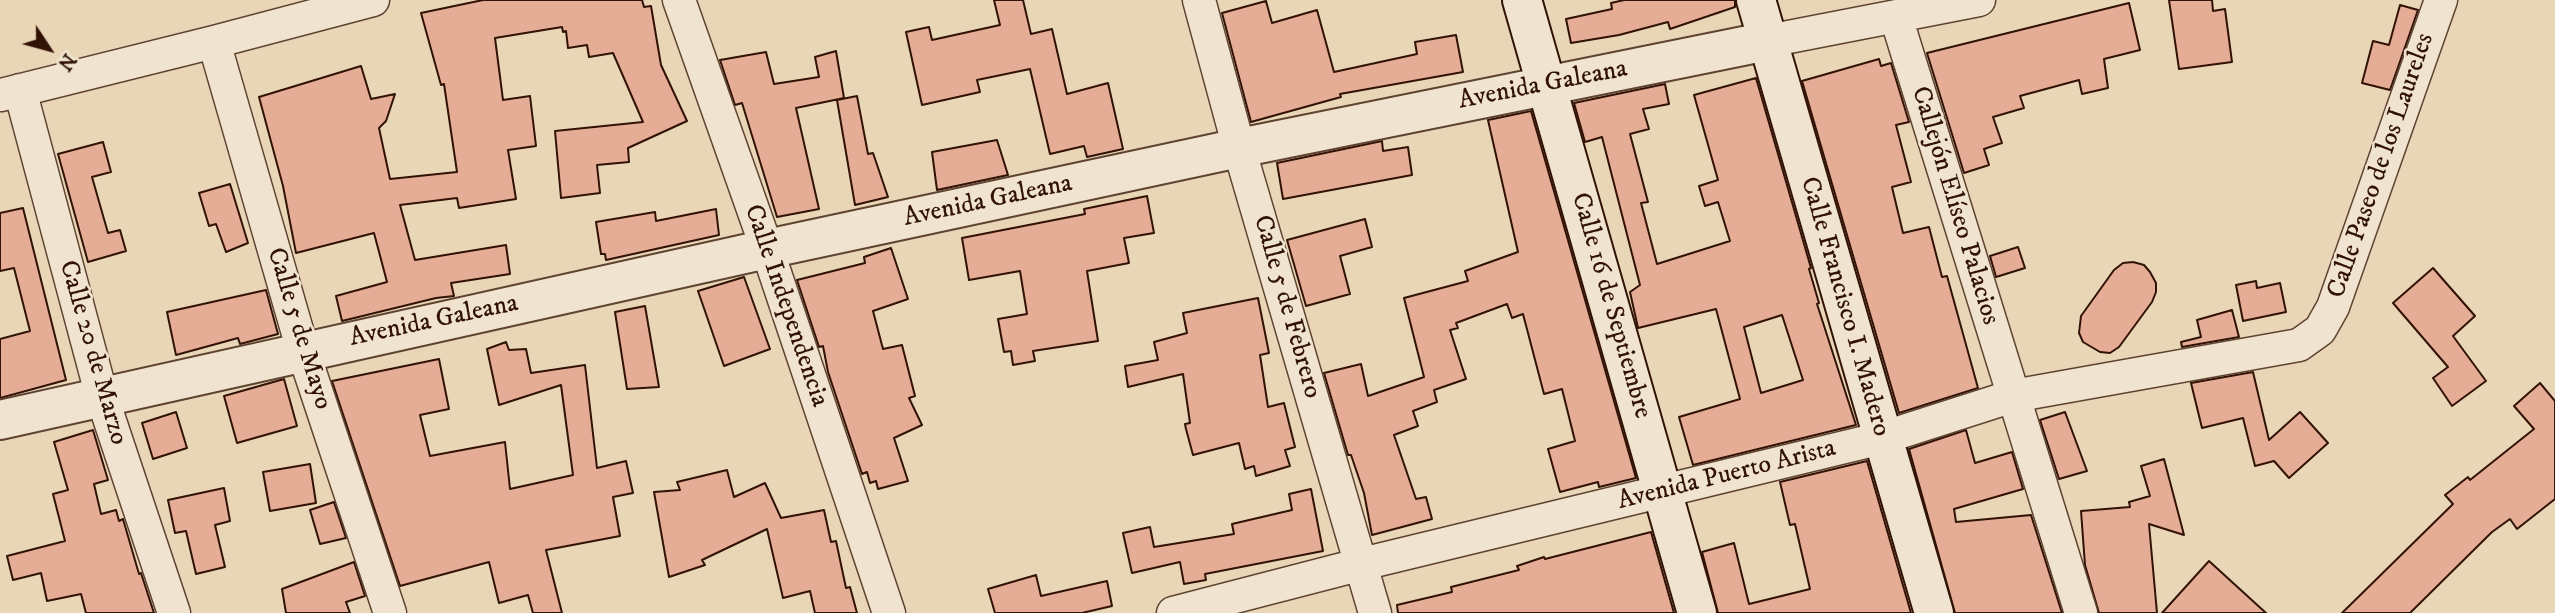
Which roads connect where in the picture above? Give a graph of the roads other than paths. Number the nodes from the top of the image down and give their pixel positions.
1 (373, 0) edge
2 (679, 0) edge
3 (1199, 0) edge
4 (1522, 0) edge
5 (1756, 0) edge
6 (1979, 0) edge
7 (2441, 0) edge
8 (1896, 17) junction
9 (1768, 41) junction
10 (214, 43) junction
11 (1548, 84) junction
12 (10, 93) edge
13 (1240, 148) junction
14 (767, 249) junction
15 (2320, 330) joint
16 (303, 351) junction
17 (2013, 396) junction
18 (102, 397) junction
19 (0, 420) edge
20 (1882, 438) junction
21 (1662, 492) junction
22 (1362, 564) junction
23 (174, 613) edge
24 (390, 613) edge
25 (888, 613) edge
26 (1173, 613) edge
27 (1375, 613) edge
28 (1697, 613) edge
29 (1934, 613) edge
30 (2081, 613) edge

1 - 10 street
2 - 14 street, Calle Independencia
3 - 13 street, Calle 5 de Febrero
4 - 11 street, Calle 16 de Septiembre
5 - 9 street, Calle Francisco I. Madero
6 - 8 street, Avenida Galeana
7 - 15 street, Calle Paseo de los Laureles
8 - 9 street, Avenida Galeana
8 - 17 street, Callejón Elíseo Palacios
9 - 11 street, Avenida Galeana
9 - 20 street, Calle Francisco I. Madero
10 - 12 street
10 - 16 street, Calle 5 de Mayo
11 - 13 street, Avenida Galeana
11 - 21 street, Calle 16 de Septiembre
12 - 18 street, Calle 20 de Marzo
13 - 14 street, Avenida Galeana
13 - 22 street, Calle 5 de Febrero
14 - 16 street, Avenida Galeana
14 - 25 street, Calle Independencia
15 - 17 street, Avenida Puerto Arista
16 - 18 street, Avenida Galeana
16 - 24 street, Calle 5 de Mayo
17 - 20 street, Avenida Puerto Arista
17 - 30 street, Callejón Elíseo Palacios
18 - 19 street, Avenida Galeana
18 - 23 street, Calle 20 de Marzo
20 - 21 street, Avenida Puerto Arista
20 - 29 street, Calle Francisco I. Madero
21 - 22 street, Avenida Puerto Arista
21 - 28 street, Calle 16 de Septiembre
22 - 26 street, Avenida Puerto Arista
22 - 27 street, Calle 5 de Febrero

